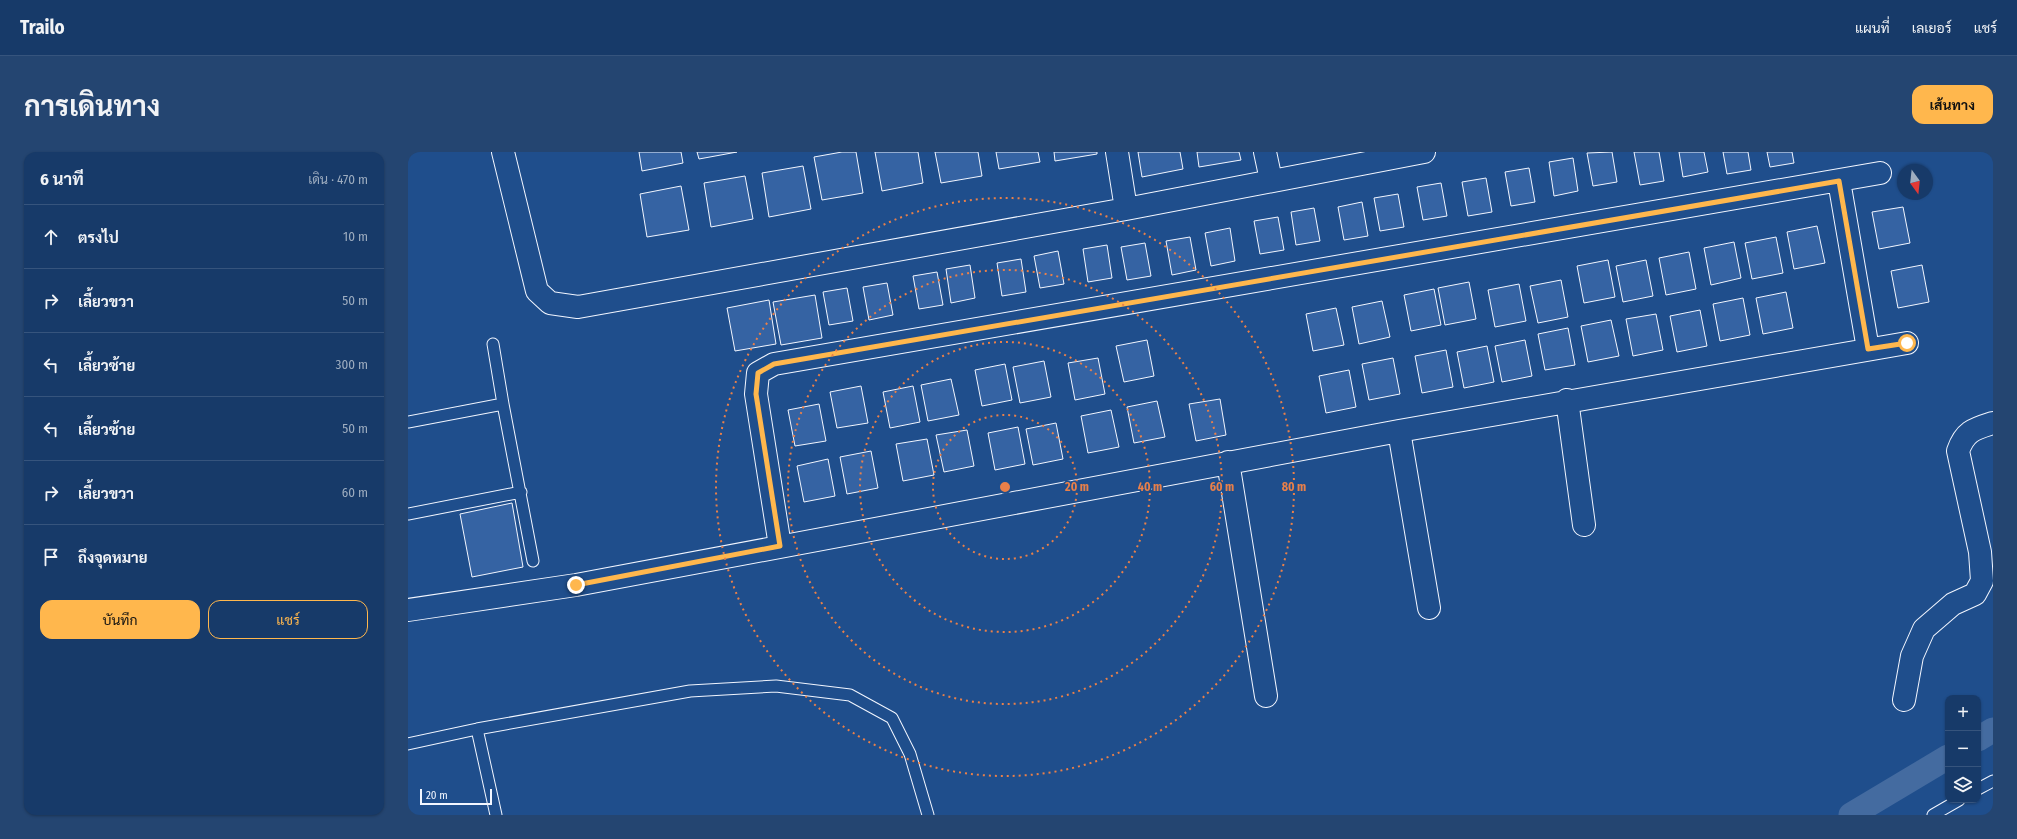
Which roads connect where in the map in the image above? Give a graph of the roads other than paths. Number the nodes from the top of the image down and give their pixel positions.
1 (503, 152) edge
2 (1117, 152) edge
3 (1266, 152) edge
4 (1415, 153) edge
5 (1880, 173) dead end
6 (1270, 180) junction
7 (1839, 181) junction
8 (1126, 208) junction
9 (1907, 343) dead end
10 (493, 344) dead end
11 (1868, 349) junction
12 (1567, 400) junction
13 (503, 404) junction
14 (408, 422) edge
15 (1993, 422) edge
16 (1399, 431) junction
17 (1228, 462) junction
18 (521, 492) junction
19 (408, 514) edge
20 (1584, 525) dead end
21 (780, 546) junction
22 (533, 561) dead end
23 (1429, 608) dead end
24 (408, 610) edge
25 (1266, 696) dead end
26 (1904, 700) dead end
27 (477, 729) junction
28 (408, 744) edge
29 (1993, 781) edge
30 (1981, 787) edge
31 (1954, 803) edge
32 (496, 815) edge
33 (928, 815) edge
34 (1933, 815) edge

1 - 8 street
2 - 8 street
3 - 6 street
4 - 6 street
5 - 7 street
6 - 8 street
7 - 11 street
7 - 21 street
9 - 11 street
10 - 13 lane
11 - 12 street
12 - 16 street
12 - 20 street
13 - 14 lane
13 - 18 lane
15 - 26 street
16 - 17 street
16 - 23 street
17 - 21 street
17 - 25 street
18 - 19 lane
18 - 22 lane
21 - 24 street
27 - 28 lane
27 - 32 lane
27 - 33 lane
29 - 30 lane
31 - 34 lane

